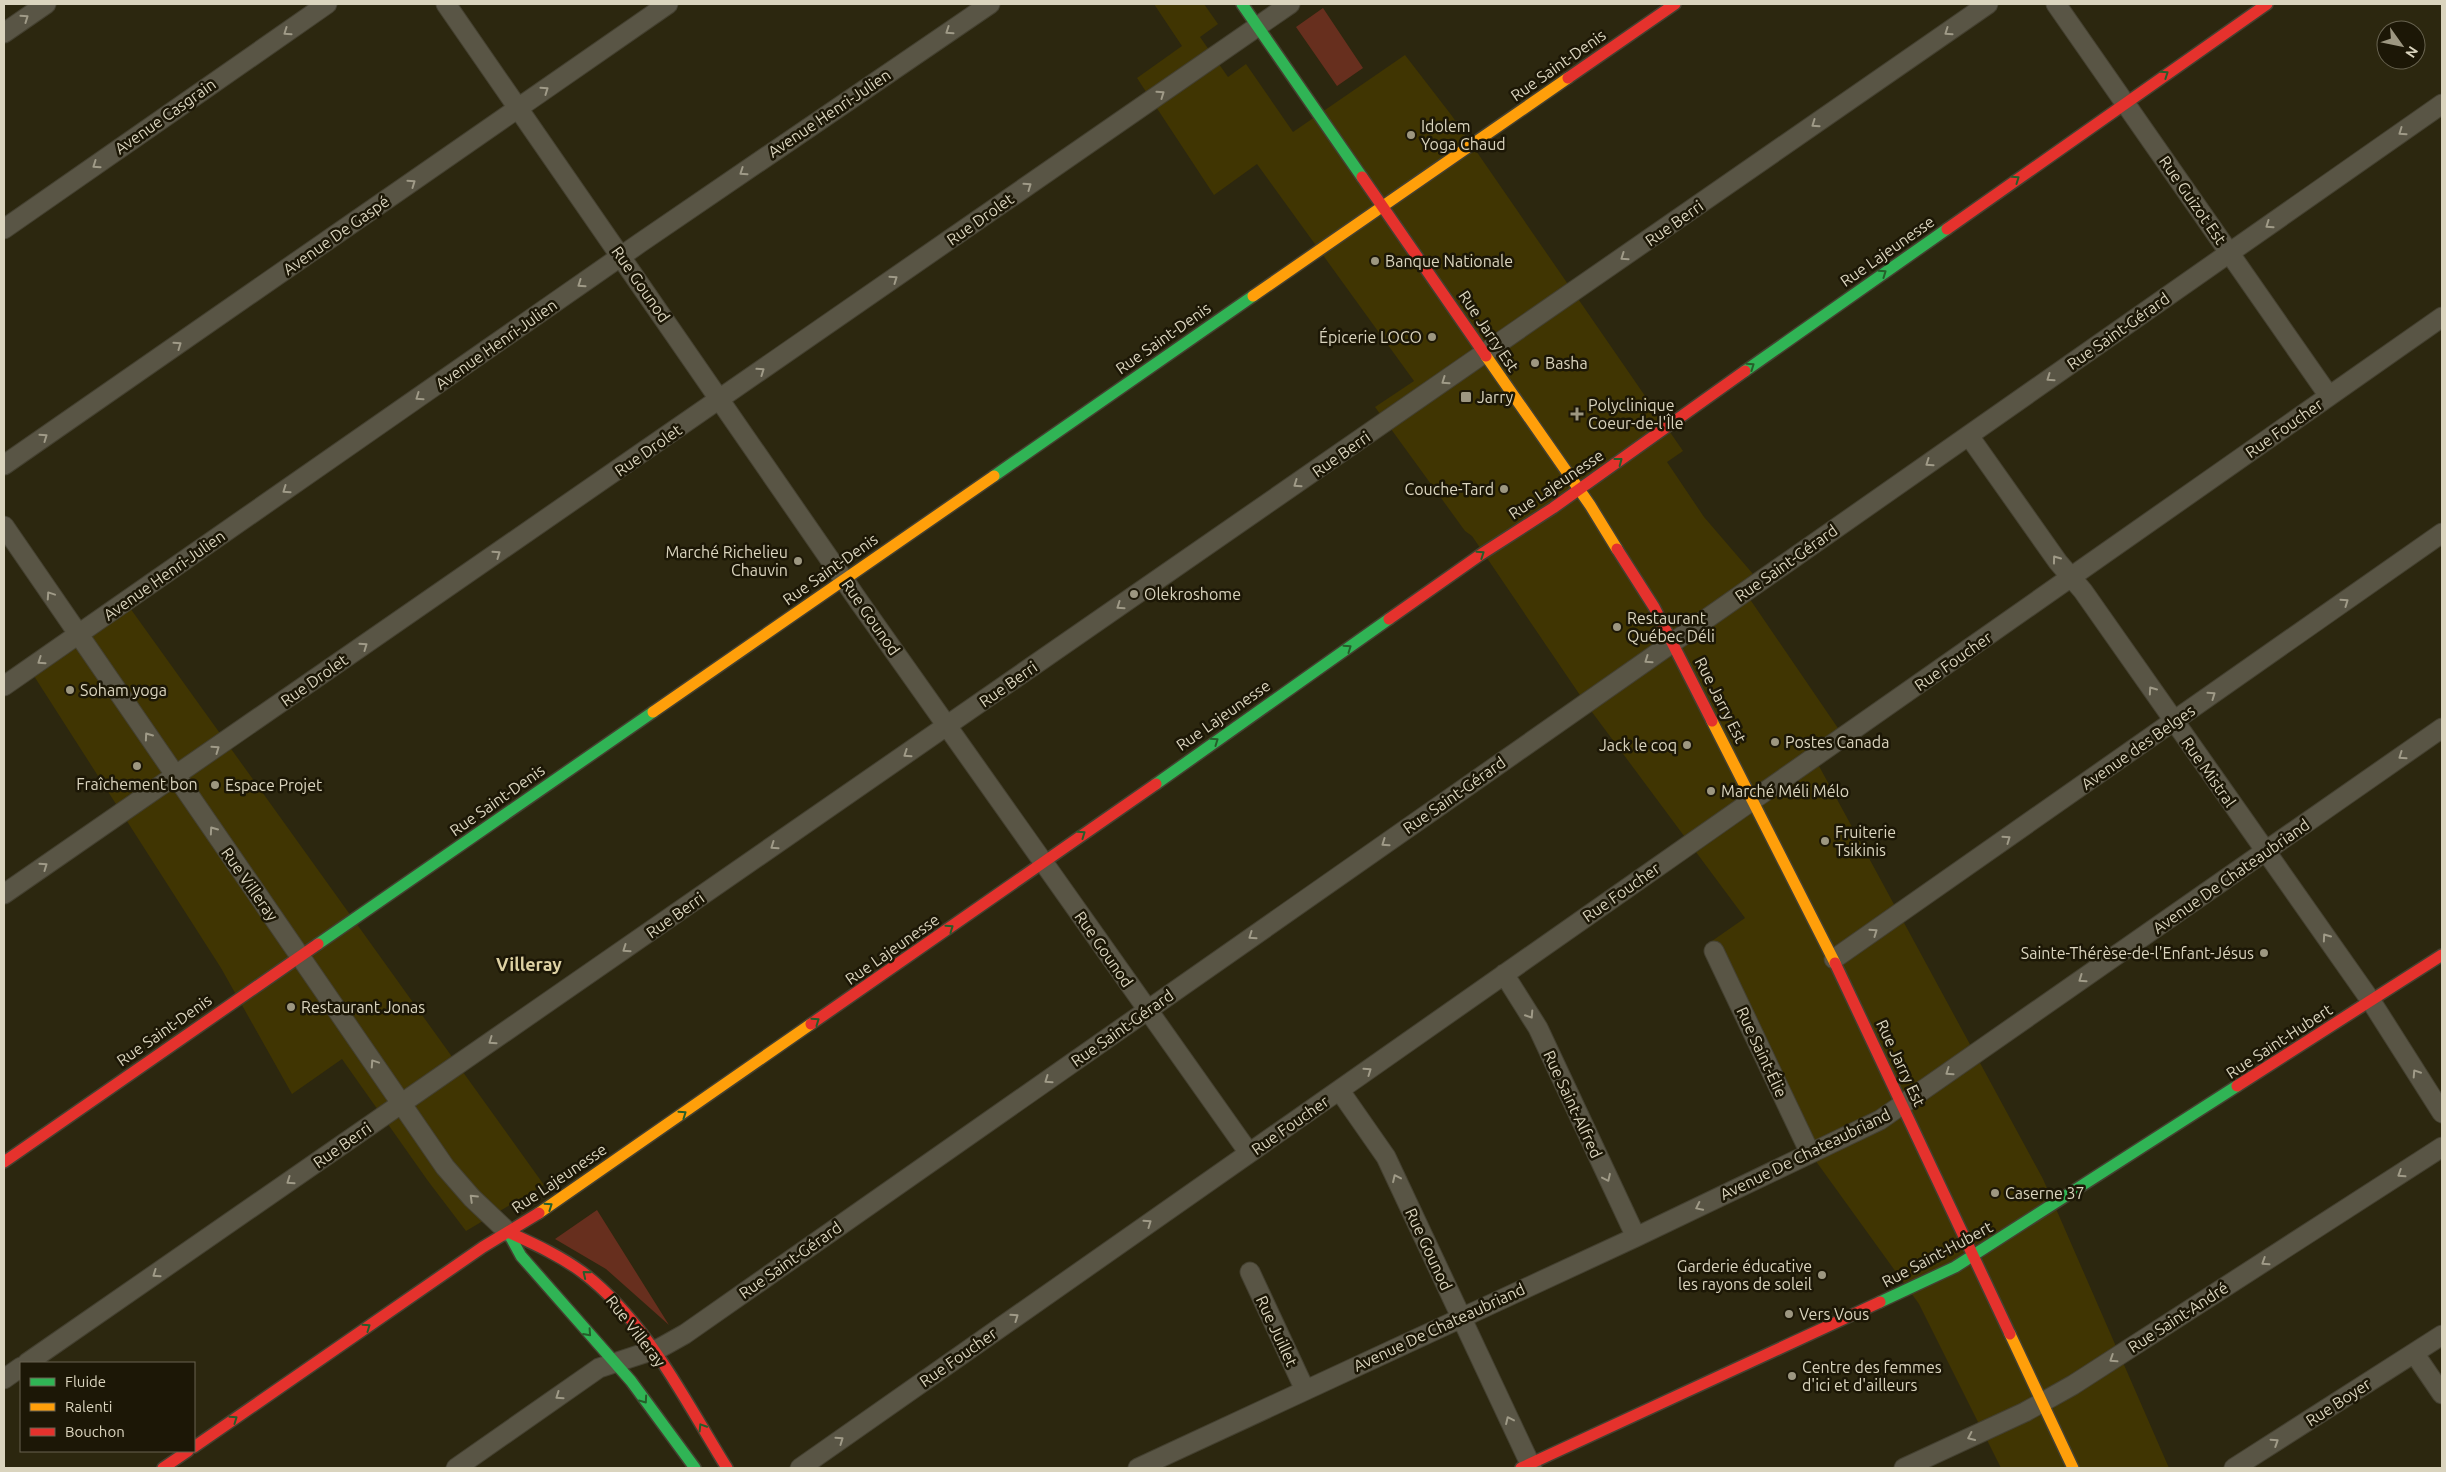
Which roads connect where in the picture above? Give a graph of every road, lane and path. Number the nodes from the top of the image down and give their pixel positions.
1 (46, 4) edge
2 (327, 4) edge
3 (446, 4) edge
4 (668, 4) edge
5 (990, 4) edge
6 (1242, 4) edge
7 (1290, 4) edge
8 (1675, 4) edge
9 (1988, 4) edge
10 (2056, 4) edge
11 (2267, 4) edge
12 (1258, 26) junction
13 (4, 33) edge
14 (2125, 102) junction
15 (2442, 104) edge
16 (520, 109) junction
17 (1383, 206) junction
18 (4, 229) edge
19 (2229, 252) junction
20 (621, 256) junction
21 (2442, 317) edge
22 (1485, 354) junction
23 (2329, 396) junction
24 (721, 400) junction
25 (1969, 436) junction
26 (4, 465) edge
27 (1579, 489) junction
28 (4, 526) edge
29 (2442, 533) edge
30 (2072, 578) junction
31 (844, 579) junction
32 (78, 635) junction
33 (1673, 642) junction
34 (4, 686) edge
35 (2174, 722) junction
36 (948, 726) junction
37 (2442, 728) edge
38 (176, 776) junction
39 (1753, 800) junction
40 (2266, 852) junction
41 (1042, 862) junction
42 (4, 894) edge
43 (1714, 951) dead end
44 (2442, 955) edge
45 (301, 956) junction
46 (1834, 959) junction
47 (1504, 974) junction
48 (2371, 1001) junction
49 (1147, 1010) junction
50 (1340, 1091) junction
51 (402, 1104) junction
52 (1903, 1104) junction
53 (2442, 1113) edge
54 (2442, 1147) edge
55 (1249, 1153) junction
56 (1810, 1153) junction
57 (4, 1162) edge
58 (508, 1232) junction
59 (1636, 1237) junction
60 (1974, 1255) junction
61 (1250, 1272) dead end
62 (1460, 1317) junction
63 (2442, 1335) edge
64 (652, 1350) junction
65 (2414, 1353) junction
66 (28, 1362) edge
67 (614, 1362) junction
68 (20, 1368) edge
69 (4, 1379) edge
70 (1305, 1390) junction
71 (2442, 1394) edge
72 (2042, 1403) junction
73 (195, 1446) edge
74 (187, 1452) edge
75 (1528, 1467) edge
76 (163, 1468) edge
77 (456, 1468) edge
78 (695, 1468) edge
79 (727, 1468) edge
80 (800, 1468) edge
81 (1138, 1468) edge
82 (1904, 1468) edge
83 (2073, 1468) edge
84 (2234, 1468) edge

13 -> 1 street
2 -> 18 street, Avenue Casgrain
3 - 16 street, Rue Gounod
16 -> 4 street, Avenue De Gaspé
5 -> 20 street, Avenue Henri-Julien
6 - 12 main road, Rue Jarry Est
7 - 12 street, Rue Drolet
8 - 17 main road, Rue Saint-Denis
9 -> 22 street, Rue Berri
10 - 14 street, Rue Guizot Est
14 -> 11 main road, Rue Lajeunesse
12 - 17 main road, Rue Jarry Est
24 -> 12 street, Rue Drolet
14 - 19 street, Rue Guizot Est
27 -> 14 main road, Rue Lajeunesse
15 -> 19 street, Rue Saint-Gérard
16 - 20 street, Rue Gounod
26 -> 16 street, Avenue De Gaspé
17 - 22 main road, Rue Jarry Est
17 - 31 main road, Rue Saint-Denis
19 - 23 street, Rue Guizot Est
19 -> 25 street, Rue Saint-Gérard
20 - 24 street, Rue Gounod
20 -> 32 street, Avenue Henri-Julien
21 - 23 street, Rue Foucher
22 - 27 main road, Rue Jarry Est
22 -> 36 street, Rue Berri
23 - 30 street, Rue Foucher
24 - 31 street, Rue Gounod
38 -> 24 street, Rue Drolet
30 -> 25 street, Rue Mistral
25 -> 33 street, Rue Saint-Gérard
27 - 33 main road, Rue Jarry Est
41 -> 27 main road, Rue Lajeunesse
32 -> 28 street, Rue Villeray
35 -> 29 street, Avenue des Belges
35 -> 30 street, Rue Mistral
30 - 39 street, Rue Foucher
31 - 36 street, Rue Gounod
31 - 45 main road, Rue Saint-Denis
32 -> 34 street, Avenue Henri-Julien
38 -> 32 street, Rue Villeray
33 - 39 main road, Rue Jarry Est
33 -> 49 street, Rue Saint-Gérard
35 - 40 street, Rue Mistral
46 -> 35 street, Avenue des Belges
36 - 41 street, Rue Gounod
36 -> 51 street, Rue Berri
37 -> 40 street, Avenue De Chateaubriand
42 -> 38 street, Rue Drolet
45 -> 38 street, Rue Villeray
39 - 46 main road, Rue Jarry Est
39 - 47 street, Rue Foucher
48 -> 40 street, Rue Mistral
40 -> 52 street, Avenue De Chateaubriand
41 - 49 street, Rue Gounod
58 -> 41 main road, Rue Lajeunesse
43 - 56 street, Rue Saint-Élie
44 - 48 main road, Rue Saint-Hubert
51 -> 45 street, Rue Villeray
45 - 57 main road, Rue Saint-Denis
46 - 52 main road, Rue Jarry Est
50 -> 47 street, Rue Foucher
47 -> 59 street, Rue Saint-Alfred
53 -> 48 street, Rue Mistral
48 - 60 main road, Rue Saint-Hubert
49 - 55 street, Rue Gounod
49 -> 64 street, Rue Saint-Gérard
50 - 55 street, Rue Foucher
62 -> 50 street, Rue Gounod
58 -> 51 street, Rue Villeray
51 -> 66 street, Rue Berri
52 - 56 street, Avenue De Chateaubriand
52 - 60 main road, Rue Jarry Est
54 -> 72 street, Rue Saint-André
80 -> 55 street, Rue Foucher
56 -> 59 street, Avenue De Chateaubriand
64 -> 58 main road, Rue Villeray
58 -> 67 main road, Rue Villeray
73 -> 58 main road, Rue Lajeunesse
59 - 62 street, Avenue De Chateaubriand
60 - 72 main road, Rue Jarry Est
60 - 75 main road, Rue Saint-Hubert
61 - 70 street, Rue Juillet
62 - 70 street, Avenue De Chateaubriand
75 -> 62 street, Rue Gounod
63 - 65 street, Rue Boyer
64 - 67 street, Rue Saint-Gérard
79 -> 64 main road, Rue Villeray
65 - 71 street
84 -> 65 street, Rue Boyer
67 -> 77 street, Rue Saint-Gérard
67 -> 78 main road, Rue Villeray
68 - 69 street
70 - 81 street, Avenue De Chateaubriand
72 -> 82 street, Rue Saint-André
72 - 83 main road, Rue Jarry Est
74 - 76 main road

